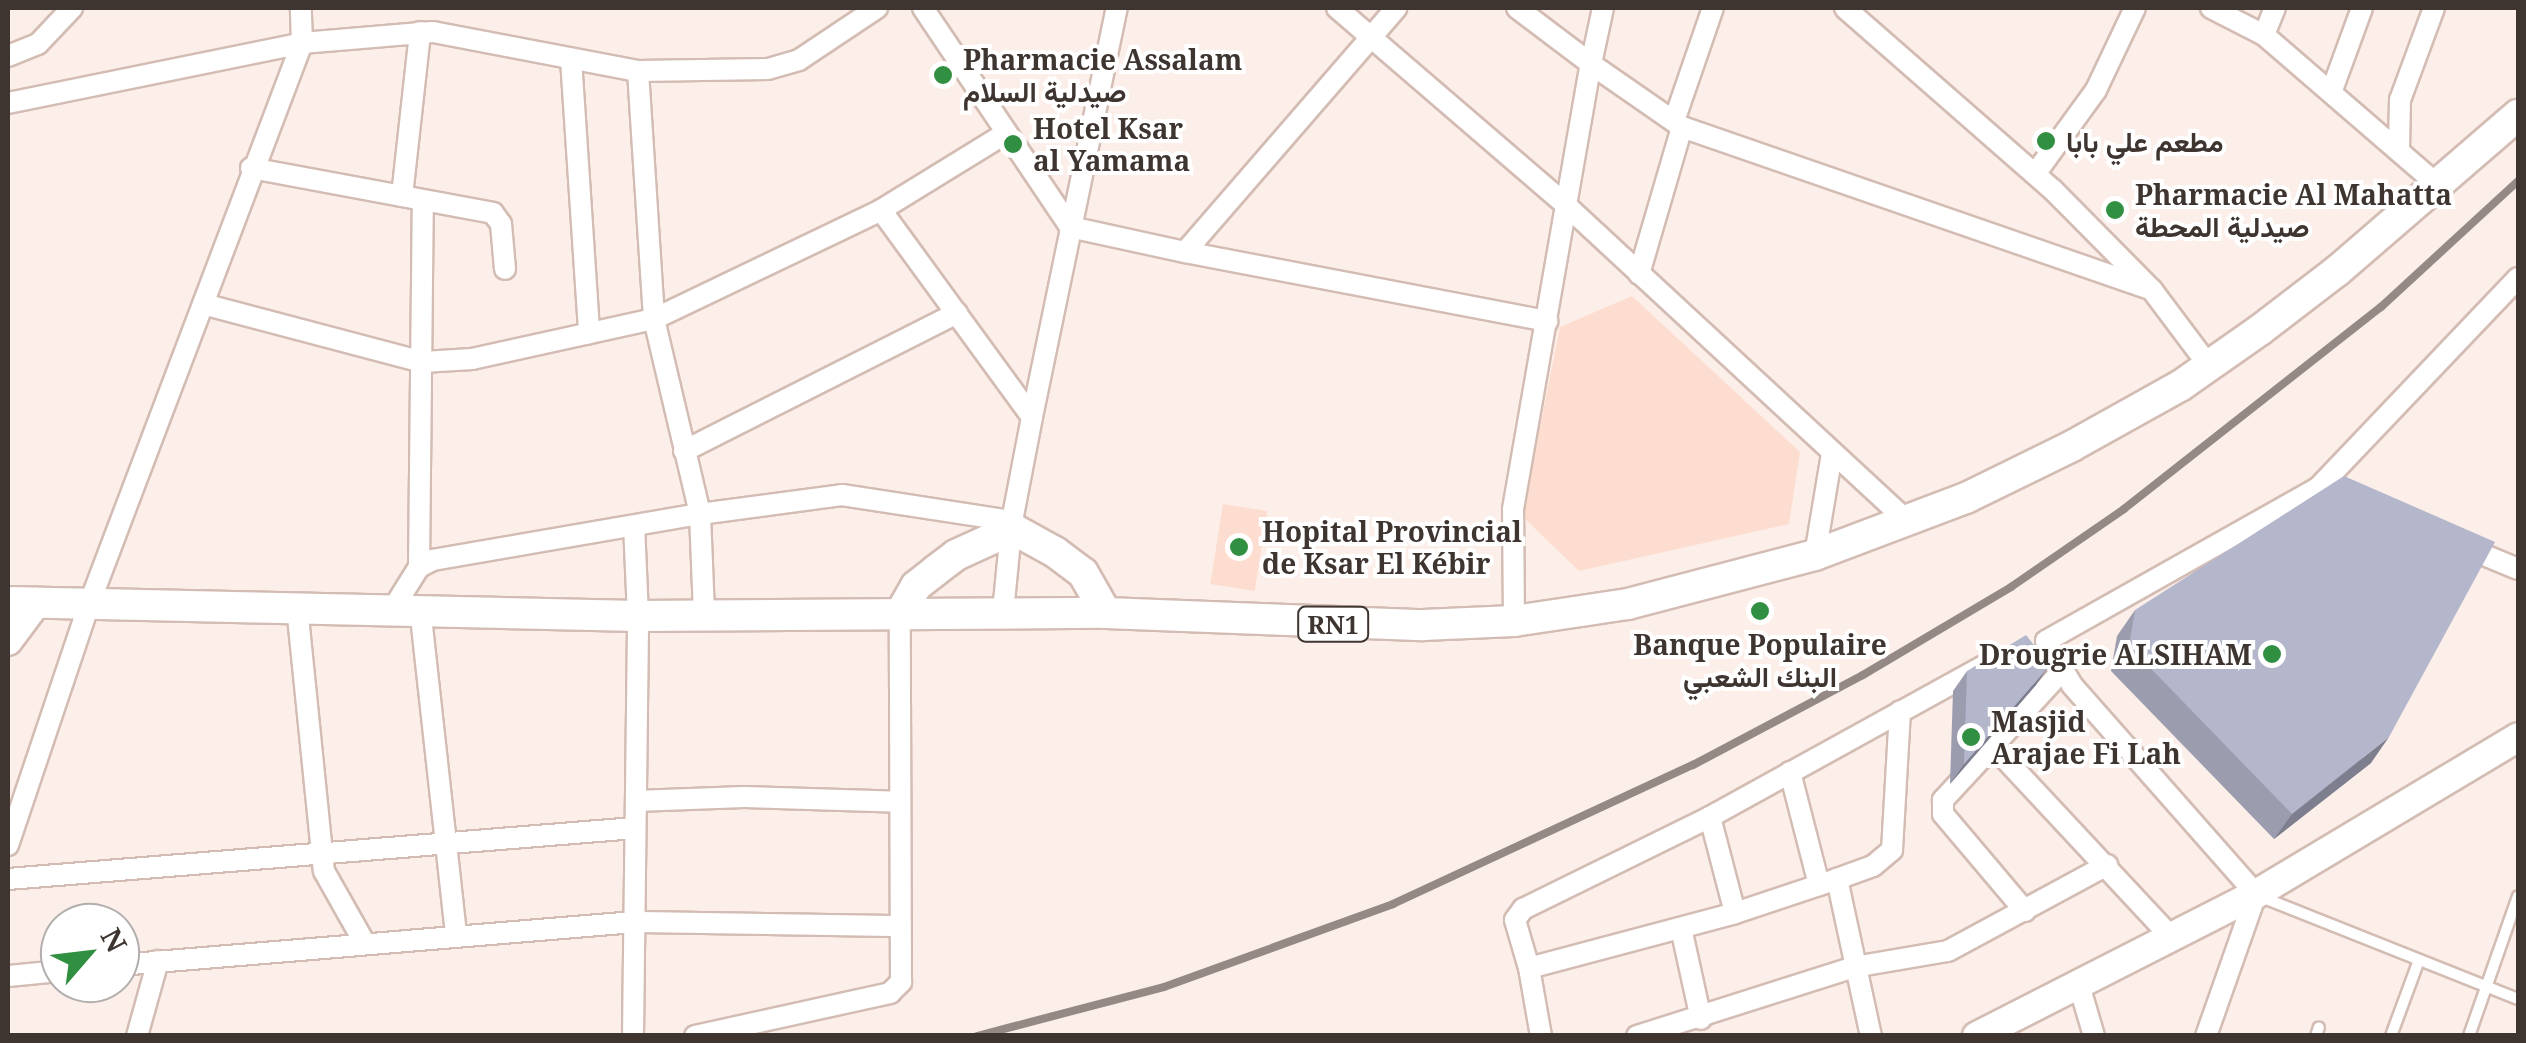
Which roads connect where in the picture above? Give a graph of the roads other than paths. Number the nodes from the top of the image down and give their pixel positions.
1 (72, 8) edge
2 (301, 8) edge
3 (877, 8) edge
4 (922, 8) edge
5 (1117, 8) edge
6 (1337, 8) edge
7 (1396, 8) edge
8 (1517, 8) edge
9 (1603, 8) edge
10 (1713, 8) edge
11 (1845, 8) edge
12 (2135, 8) edge
13 (2210, 8) edge
14 (2274, 8) edge
15 (2362, 8) edge
16 (2434, 8) edge
17 (420, 32) junction
18 (2264, 35) junction
19 (1370, 37) junction
20 (302, 43) junction
21 (8, 56) edge
22 (571, 59) junction
23 (1591, 64) junction
24 (638, 71) junction
25 (2332, 90) junction
26 (8, 103) edge
27 (2518, 114) edge
28 (1678, 124) junction
29 (1006, 133) junction
30 (2399, 150) junction
31 (251, 168) junction
32 (2035, 174) junction
33 (2438, 185) junction
34 (412, 198) junction
35 (1568, 208) junction
36 (881, 210) junction
37 (1070, 227) junction
38 (1185, 252) junction
39 (506, 269) dead end
40 (1639, 274) junction
41 (2518, 278) edge
42 (2152, 290) junction
43 (203, 304) junction
44 (957, 313) junction
45 (654, 319) junction
46 (1547, 322) junction
47 (589, 333) junction
48 (422, 362) junction
49 (2208, 366) junction
50 (1032, 417) junction
51 (684, 451) junction
52 (1832, 453) junction
53 (700, 514) junction
54 (1907, 522) junction
55 (1012, 525) junction
56 (634, 526) junction
57 (2446, 539) edge
58 (1815, 555) junction
59 (418, 567) junction
60 (2518, 569) edge
61 (22, 602) edge
62 (90, 602) junction
63 (296, 606) junction
64 (407, 608) junction
65 (1003, 612) junction
66 (1106, 613) junction
67 (704, 614) junction
68 (900, 614) junction
69 (638, 616) junction
70 (1514, 621) junction
71 (2046, 641) junction
72 (8, 642) edge
73 (2062, 670) junction
74 (1900, 711) junction
75 (2518, 736) edge
76 (1994, 746) junction
77 (1790, 772) junction
78 (636, 801) junction
79 (899, 802) junction
80 (1710, 817) junction
81 (635, 828) junction
82 (446, 844) junction
83 (8, 846) edge
84 (322, 855) junction
85 (2107, 864) junction
86 (8, 879) edge
87 (1828, 882) junction
88 (2256, 894) junction
89 (2518, 896) edge
90 (2025, 911) junction
91 (1735, 913) junction
92 (634, 922) junction
93 (898, 926) junction
94 (1682, 928) junction
95 (456, 935) junction
96 (2171, 937) junction
97 (364, 942) junction
98 (2419, 960) junction
99 (158, 961) junction
100 (140, 963) edge
101 (1854, 967) junction
102 (1528, 968) junction
103 (40, 973) edge
104 (8, 976) edge
105 (2078, 985) junction
106 (2487, 988) junction
107 (2518, 999) edge
108 (1701, 1019) junction
109 (2006, 1030) edge
110 (137, 1036) edge
111 (633, 1036) edge
112 (695, 1036) edge
113 (1541, 1036) edge
114 (1637, 1036) edge
115 (1871, 1036) edge
116 (1977, 1036) edge
117 (2094, 1036) edge
118 (2206, 1036) edge
119 (2390, 1036) edge
120 (2468, 1036) edge

1 - 21 street
2 - 20 street
3 - 24 street
4 - 29 street
5 - 37 street
6 - 19 street
7 - 19 street
8 - 23 street
9 - 23 street
10 - 28 street
11 - 32 street
12 - 32 street
13 - 18 street
14 - 18 street
15 - 25 street
16 - 30 street
17 - 20 street
17 - 22 street
17 - 34 street
18 - 25 street
19 - 35 street
19 - 38 street
20 - 26 street
20 - 31 street
22 - 24 street
22 - 47 street
23 - 28 street
23 - 35 street
24 - 45 street
25 - 30 street
27 - 33 main road, RN1
28 - 40 street
28 - 42 street
29 - 36 street
29 - 37 street
30 - 33 street
31 - 34 street
31 - 43 street
32 - 42 street
33 - 49 main road, RN1
34 - 39 street
34 - 48 street
35 - 40 street
35 - 46 street
36 - 44 street
36 - 45 street
37 - 38 street
37 - 50 street
38 - 46 street
40 - 52 street
41 - 71 street
42 - 49 street
43 - 48 street
43 - 62 street
44 - 50 street
44 - 51 street
45 - 47 street
45 - 51 street
46 - 70 street
47 - 48 street
48 - 59 street
49 - 54 main road, RN1
50 - 55 street
51 - 53 street
52 - 54 street
52 - 58 street
53 - 55 street
53 - 56 street
53 - 67 street
54 - 58 main road, RN1
55 - 65 street
55 - 66 main road
55 - 68 main road
56 - 59 street
56 - 69 street
57 - 60 street
58 - 70 main road, RN1
59 - 64 street
61 - 62 main road, RN1
61 - 72 street
62 - 63 main road, RN1
62 - 83 street
63 - 64 main road, RN1
63 - 84 street
64 - 69 main road, RN1
64 - 82 street
65 - 66 main road, RN1
65 - 68 main road, RN1
66 - 70 main road, RN1
67 - 68 main road, RN1
67 - 69 main road, RN1
68 - 79 street
69 - 78 street
71 - 73 street
71 - 74 street
73 - 76 street
73 - 88 street
74 - 77 street
74 - 87 street
75 - 88 street
76 - 85 street
76 - 90 street
77 - 80 street
77 - 87 street
78 - 79 street
78 - 81 street
79 - 93 street
80 - 91 street
80 - 102 street
81 - 82 street
81 - 92 street
82 - 84 street
82 - 95 street
84 - 86 street
84 - 97 street
85 - 90 street
85 - 96 street
87 - 91 street
87 - 101 street
88 - 96 street
88 - 98 lane
88 - 118 street
89 - 106 lane
90 - 101 street
91 - 94 street
92 - 93 street
92 - 95 street
92 - 111 street
93 - 112 street
94 - 102 street
94 - 108 street
95 - 97 street
96 - 105 street
97 - 99 street
98 - 106 lane
98 - 119 lane
99 - 100 street
99 - 110 street
101 - 108 street
101 - 115 street
102 - 113 street
103 - 104 street
105 - 109 street
105 - 117 street
106 - 107 lane
106 - 120 lane
108 - 114 street
109 - 116 street

